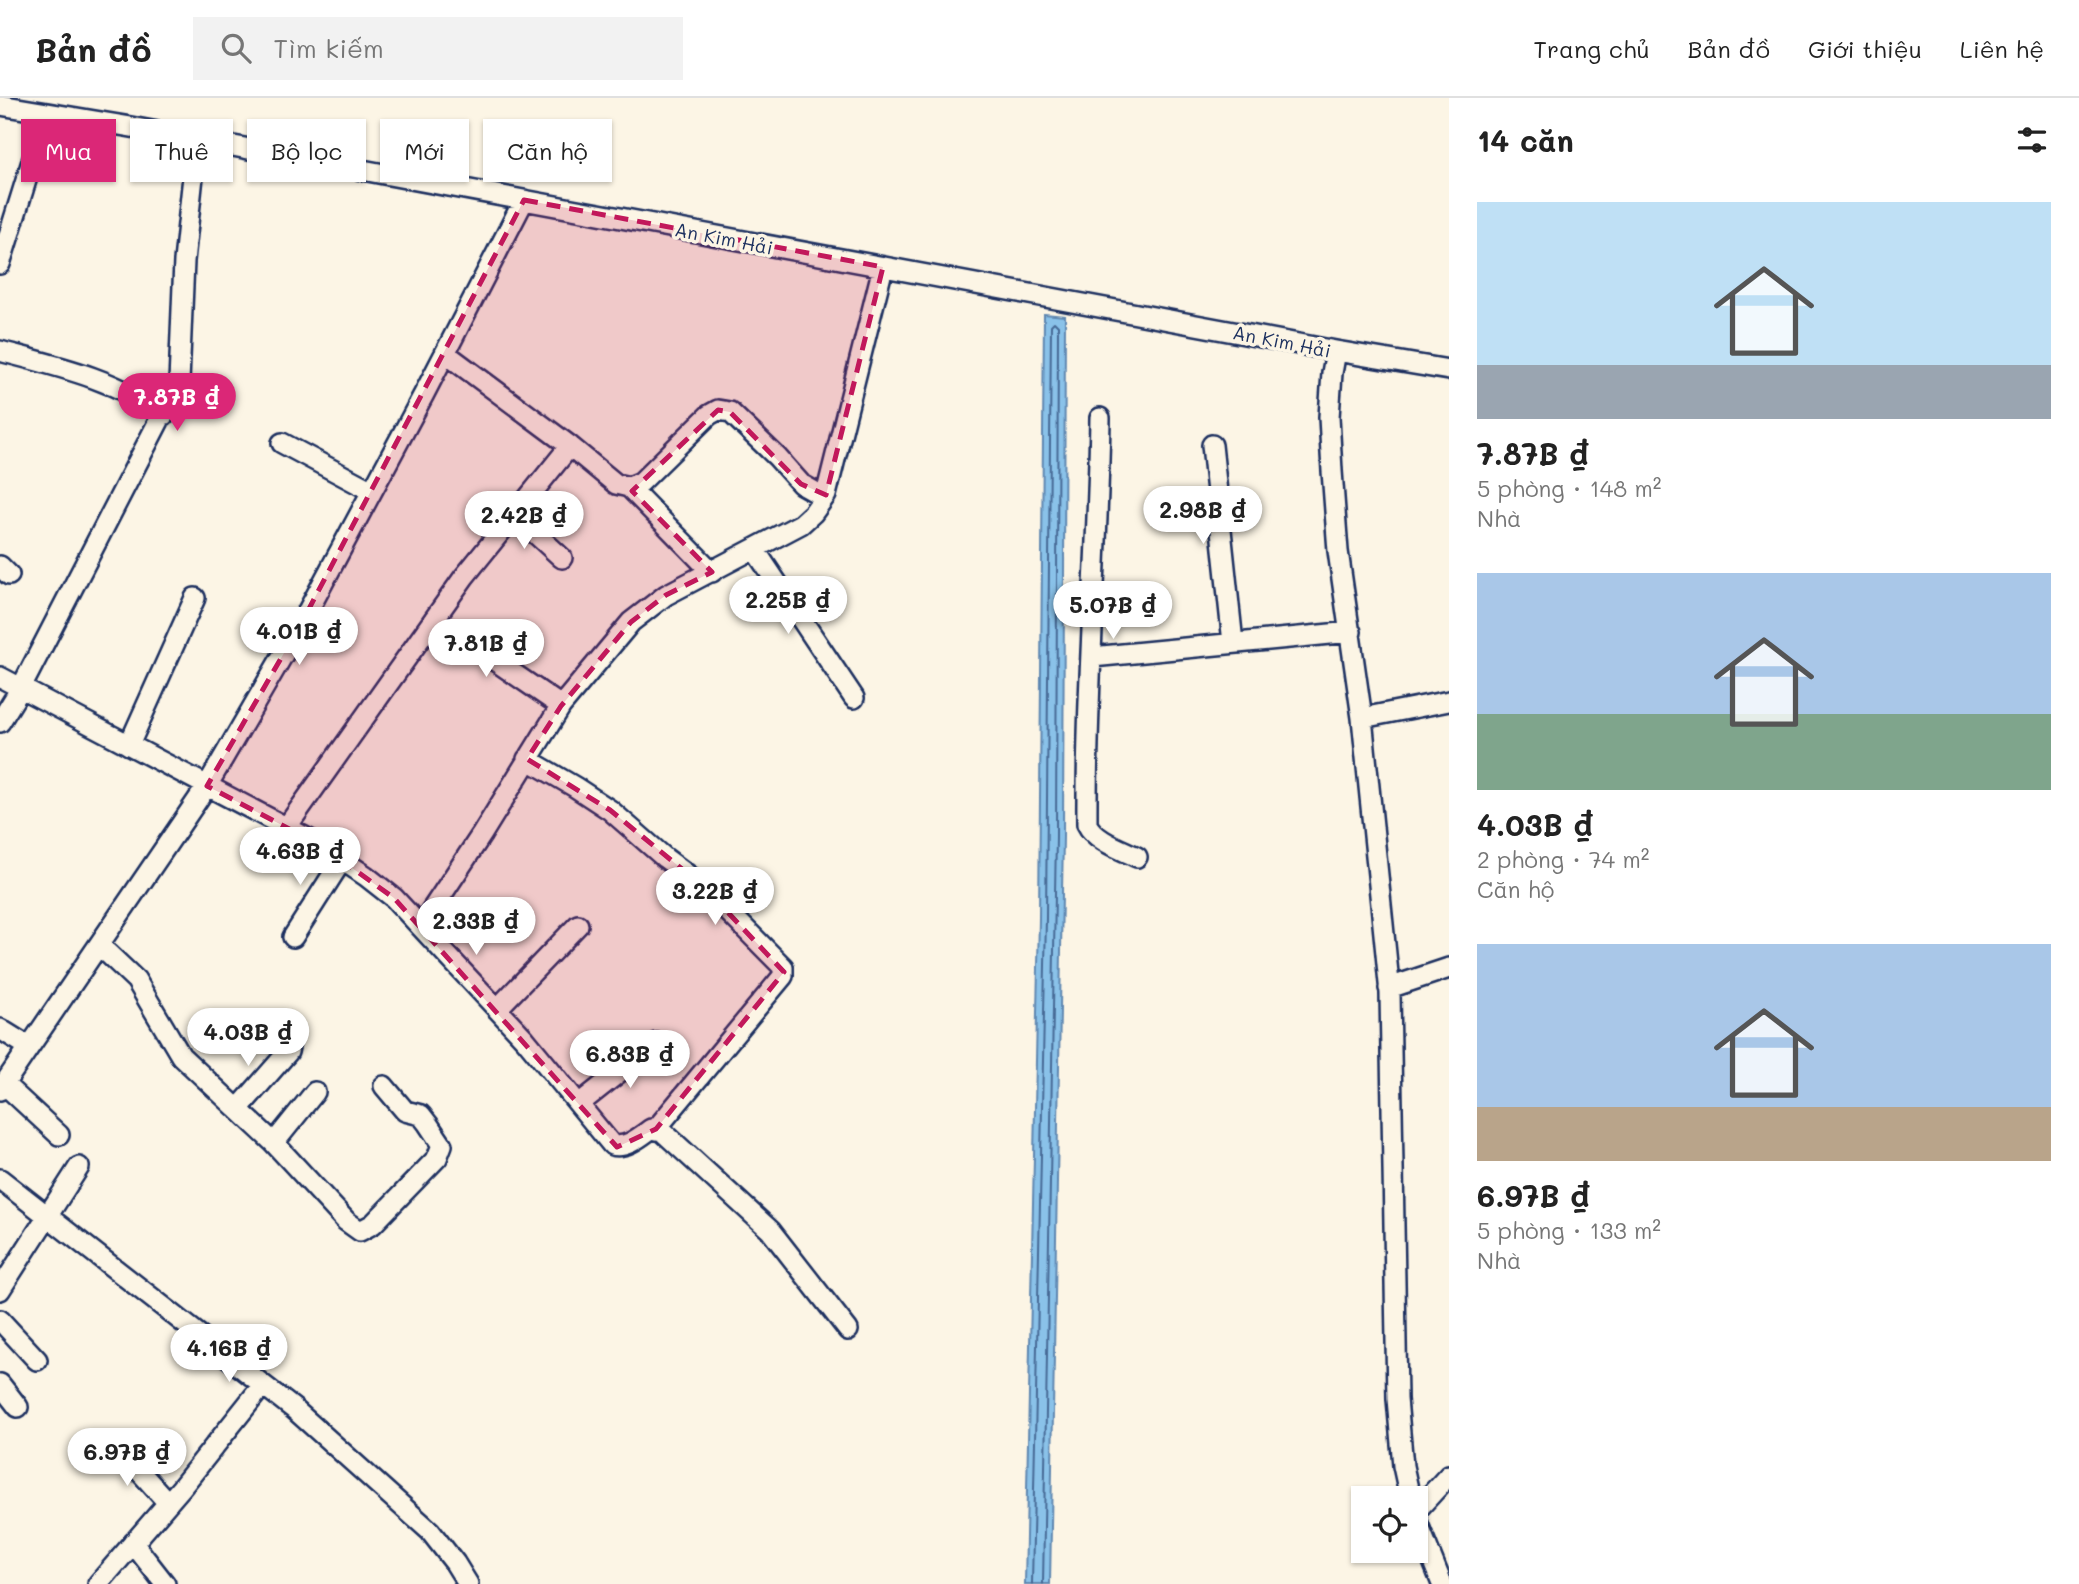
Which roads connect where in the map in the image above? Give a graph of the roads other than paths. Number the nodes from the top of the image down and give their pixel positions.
1 (0, 105) edge
2 (47, 113) junction
3 (130, 127) edge
4 (233, 146) edge
5 (192, 182) edge
6 (524, 200) junction
7 (0, 264) edge
8 (883, 267) junction
9 (0, 351) edge
10 (1336, 351) junction
11 (445, 353) junction
12 (1449, 370) edge
13 (163, 415) junction
14 (1100, 418) dead end
15 (282, 443) dead end
16 (1212, 445) dead end
17 (570, 446) junction
18 (629, 486) junction
19 (372, 491) junction
20 (826, 495) junction
21 (514, 514) junction
22 (755, 550) junction
23 (562, 558) dead end
24 (712, 572) junction
25 (195, 598) dead end
26 (434, 619) junction
27 (1351, 632) junction
28 (1233, 643) junction
29 (1092, 657) junction
30 (0, 677) edge
31 (21, 688) junction
32 (854, 698) dead end
33 (1449, 701) edge
34 (561, 706) junction
35 (1362, 718) junction
36 (0, 722) edge
37 (130, 745) junction
38 (527, 759) junction
39 (207, 786) junction
40 (286, 828) junction
41 (1137, 858) dead end
42 (342, 860) junction
43 (578, 925) dead end
44 (421, 926) junction
45 (293, 937) dead end
46 (99, 945) junction
47 (1449, 968) edge
48 (1389, 988) junction
49 (498, 1009) junction
50 (0, 1028) edge
51 (285, 1032) dead end
52 (656, 1043) dead end
53 (29, 1047) junction
54 (384, 1086) dead end
55 (2, 1087) edge
56 (315, 1092) dead end
57 (579, 1104) junction
58 (239, 1108) junction
59 (656, 1129) junction
60 (59, 1135) dead end
61 (275, 1143) junction
62 (79, 1167) dead end
63 (0, 1179) edge
64 (46, 1215) junction
65 (0, 1290) edge
66 (0, 1320) edge
67 (848, 1330) dead end
68 (37, 1360) dead end
69 (0, 1384) edge
70 (263, 1385) junction
71 (18, 1407) dead end
72 (117, 1446) dead end
73 (1407, 1486) edge
74 (1445, 1488) edge
75 (1428, 1501) edge
76 (168, 1503) junction
77 (133, 1543) junction
78 (1428, 1559) edge
79 (1434, 1579) edge
80 (98, 1584) edge
81 (165, 1584) edge
82 (468, 1584) edge

1 - 2 street, An Kim Hải
2 - 3 street, An Kim Hải
2 - 7 street
4 - 6 street, An Kim Hải
5 - 13 street
6 - 8 street, An Kim Hải
6 - 11 street
8 - 10 street, An Kim Hải
8 - 20 street
9 - 13 street
10 - 12 street, An Kim Hải
10 - 27 street
11 - 17 street
11 - 19 street
13 - 31 street
14 - 29 street
15 - 19 street
16 - 28 street
17 - 18 street
17 - 21 street
18 - 20 street
18 - 24 street
19 - 39 street
20 - 22 street
21 - 23 street
21 - 26 street
22 - 24 street
22 - 32 street
24 - 34 street
25 - 37 street
26 - 34 street
26 - 40 street
27 - 28 street
27 - 35 street
28 - 29 street
29 - 41 street
30 - 31 street
31 - 36 street
31 - 37 street
33 - 35 street
34 - 38 street
35 - 48 street
37 - 39 street
38 - 44 street
38 - 59 street
39 - 40 street
39 - 46 street
40 - 42 street
42 - 44 street
42 - 45 street
43 - 49 street
44 - 49 street
46 - 53 street
46 - 58 street
47 - 48 street
48 - 73 street
49 - 57 street
50 - 53 street
51 - 58 street
52 - 57 street
53 - 55 street
54 - 61 street
55 - 60 street
56 - 61 street
57 - 59 street
58 - 61 street
59 - 67 street
62 - 64 street
63 - 64 street
64 - 65 street
64 - 70 street
66 - 68 street
69 - 71 street
70 - 76 street
70 - 82 street
72 - 76 street
74 - 75 street
76 - 77 street
77 - 80 street
77 - 81 street
78 - 79 street

